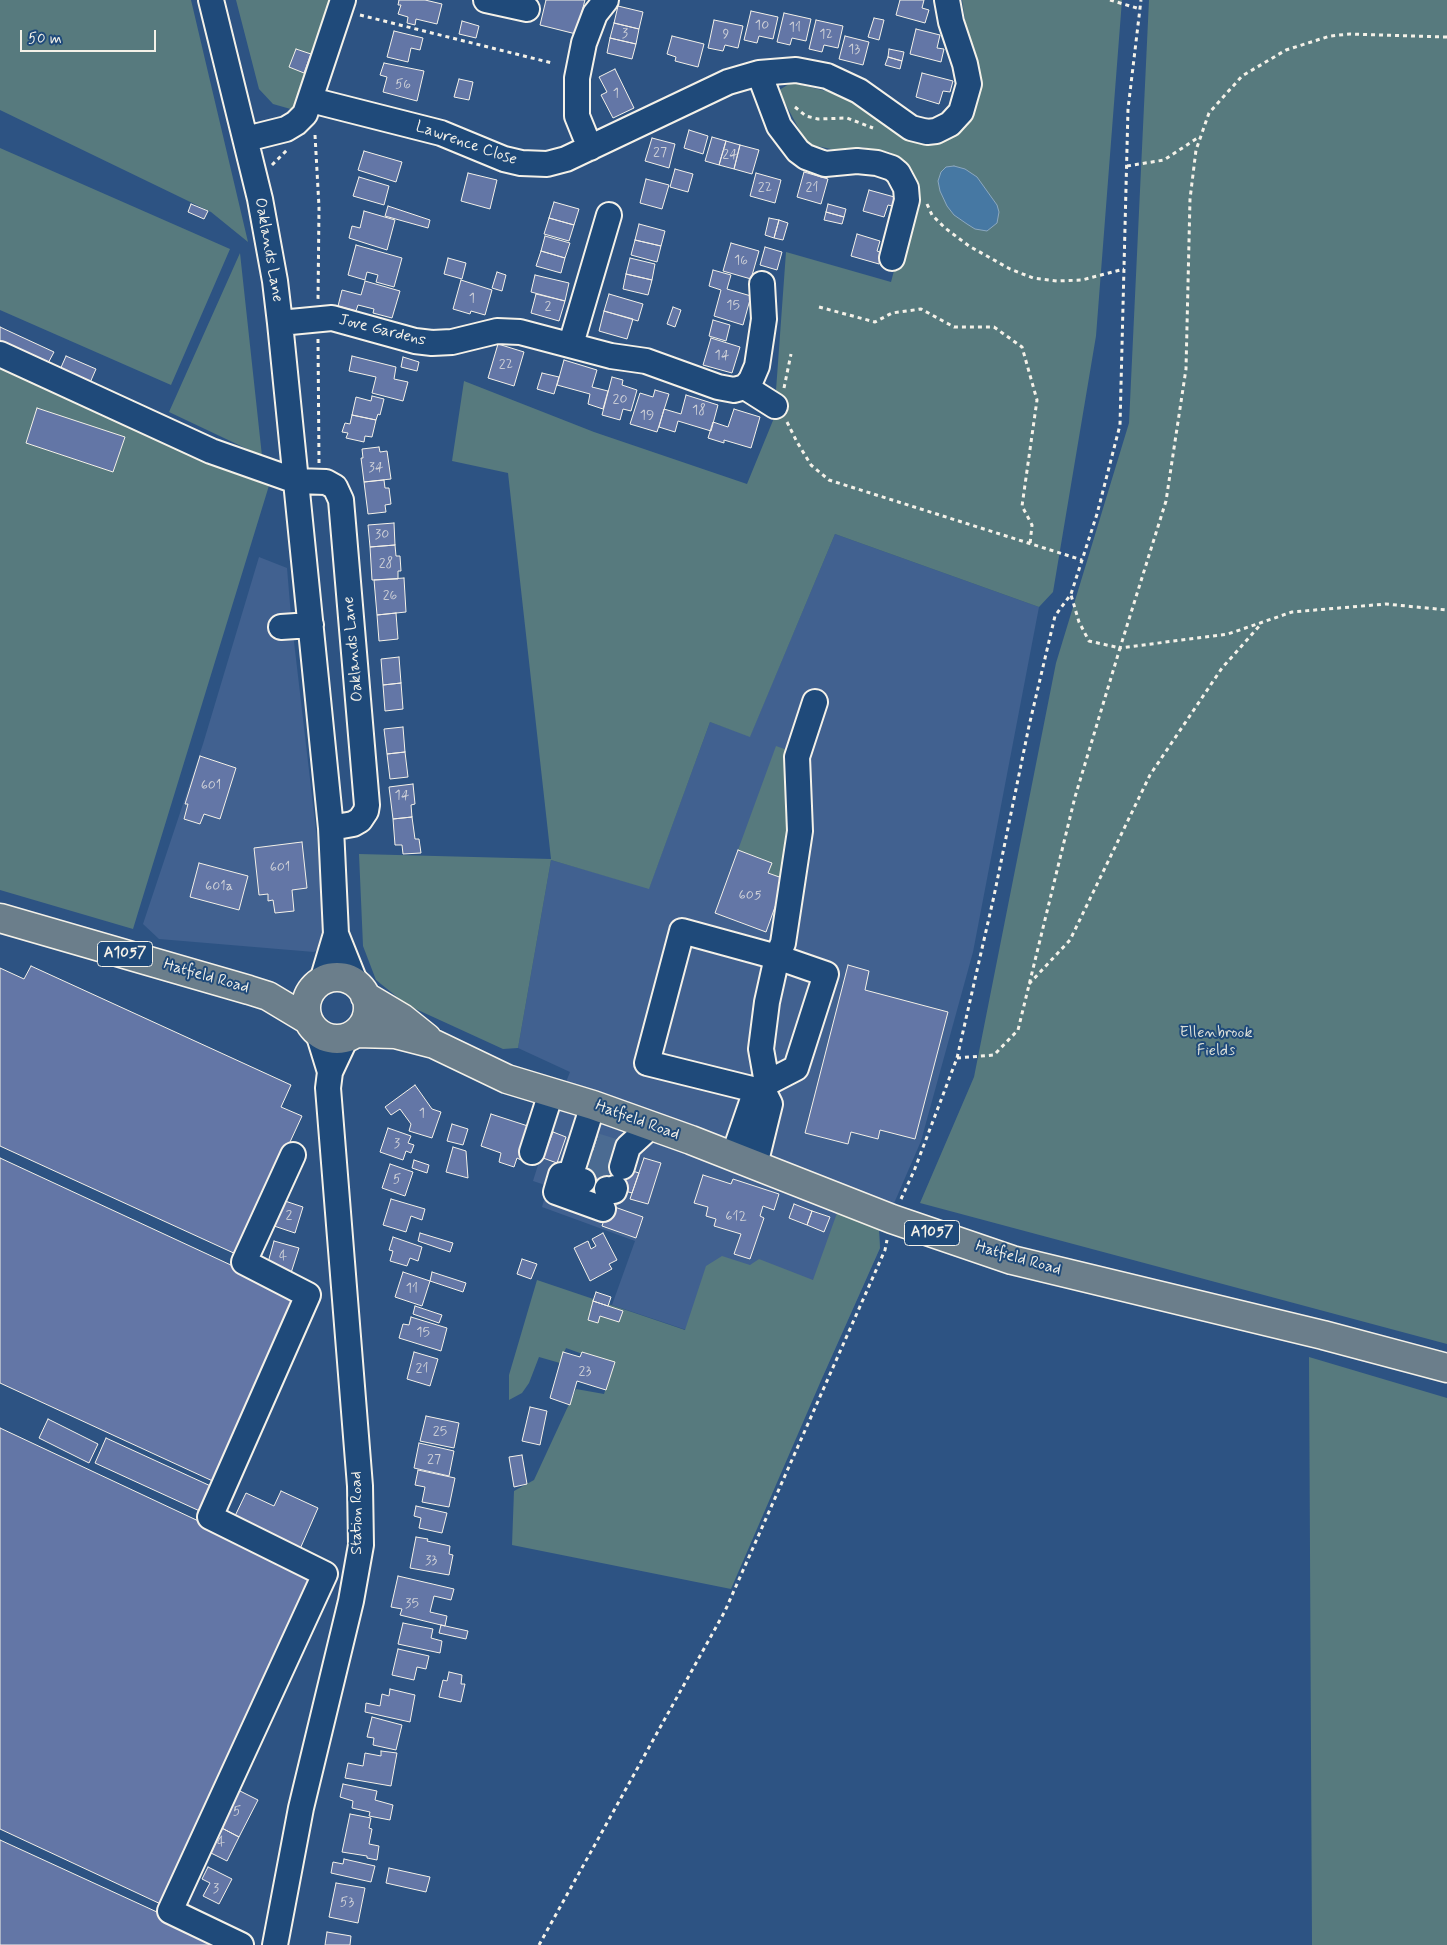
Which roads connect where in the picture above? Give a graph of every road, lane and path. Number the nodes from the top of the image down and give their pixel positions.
1 (211, 0) edge
2 (486, 0) edge
3 (606, 0) edge
4 (946, 0) edge
5 (1110, 0) edge
6 (1141, 0) edge
7 (342, 5) edge
8 (1140, 8) junction
9 (527, 10) dead end
10 (1447, 37) edge
11 (552, 63) dead end
12 (759, 73) junction
13 (790, 100) dead end
14 (319, 101) junction
15 (286, 129) junction
16 (878, 131) dead end
17 (1201, 137) junction
18 (246, 139) junction
19 (590, 148) junction
20 (1127, 166) junction
21 (270, 171) dead end
22 (924, 199) dead end
23 (609, 215) dead end
24 (892, 258) dead end
25 (1124, 269) junction
26 (762, 284) dead end
27 (819, 307) dead end
28 (318, 319) junction
29 (280, 323) junction
30 (572, 344) junction
31 (0, 354) edge
32 (791, 354) dead end
33 (745, 387) junction
34 (777, 408) junction
35 (308, 481) junction
36 (1030, 544) junction
37 (1082, 560) junction
38 (1071, 594) junction
39 (1447, 610) edge
40 (1263, 622) junction
41 (311, 625) junction
42 (281, 627) dead end
43 (1120, 648) junction
44 (815, 702) dead end
45 (331, 828) junction
46 (0, 918) edge
47 (336, 934) junction
48 (778, 957) junction
49 (320, 983) junction
50 (1029, 984) junction
51 (361, 990) junction
52 (268, 996) junction
53 (313, 1026) junction
54 (351, 1036) junction
55 (434, 1044) junction
56 (957, 1058) junction
57 (330, 1072) junction
58 (766, 1088) junction
59 (551, 1093) junction
60 (593, 1105) junction
61 (650, 1126) junction
62 (532, 1152) dead end
63 (293, 1154) dead end
64 (744, 1161) junction
65 (892, 1219) junction
66 (1447, 1368) edge
67 (325, 1574) junction
68 (355, 1582) junction
69 (241, 1945) edge
70 (275, 1945) edge
71 (539, 1945) edge

1 - 18 street, Oaklands Lane
2 - 9 street
3 - 19 street
4 - 12 street, Lawrence Close
5 - 8 path
6 - 8 path
7 - 11 path
7 - 14 street
8 - 20 path
10 - 17 path
12 - 19 street, Lawrence Close
12 - 24 street
13 - 16 path
14 - 15 street
14 - 19 street, Lawrence Close
14 - 28 path
15 - 18 street
15 - 21 path
17 - 20 path
17 - 43 path
18 - 29 street, Oaklands Lane
20 - 25 path
22 - 25 path
23 - 30 street
25 - 37 path
26 - 33 street
27 - 36 path
28 - 29 street, Jove Gardens
28 - 30 street, Jove Gardens
28 - 35 path
29 - 35 street, Oaklands Lane
30 - 33 street, Jove Gardens
31 - 35 street
32 - 34 path
33 - 34 street
34 - 36 path
35 - 41 street, Oaklands Lane
35 - 45 street, Oaklands Lane
36 - 37 path
37 - 38 path
38 - 43 path
38 - 56 path
39 - 40 path
40 - 43 path
40 - 50 path
41 - 42 street
41 - 45 street, Oaklands Lane
43 - 50 path
44 - 48 street
45 - 47 street, Oaklands Lane
46 - 52 main road, Hatfield Road / A1057
47 - 49 street, Oaklands Lane
47 - 51 street, Oaklands Lane
48 - 58 street
48 - 58 street
48 - 58 street
49 - 51 main road
49 - 52 main road, Hatfield Road / A1057
49 - 53 main road
50 - 56 path
51 - 54 main road
51 - 55 main road, Hatfield Road / A1057
52 - 53 main road, Hatfield Road / A1057
53 - 54 main road
53 - 57 street, Station Road
54 - 55 main road, Hatfield Road / A1057
54 - 57 street, Station Road
55 - 59 main road, Hatfield Road / A1057
56 - 65 path
57 - 68 street, Station Road
58 - 64 street
59 - 60 main road, Hatfield Road / A1057
59 - 62 street
60 - 61 main road, Hatfield Road / A1057
60 - 61 street
61 - 64 main road, Hatfield Road / A1057
63 - 67 street
64 - 65 main road, Hatfield Road / A1057
65 - 66 main road, Hatfield Road / A1057
65 - 71 path
67 - 68 street
67 - 69 street
68 - 70 street, Station Road

